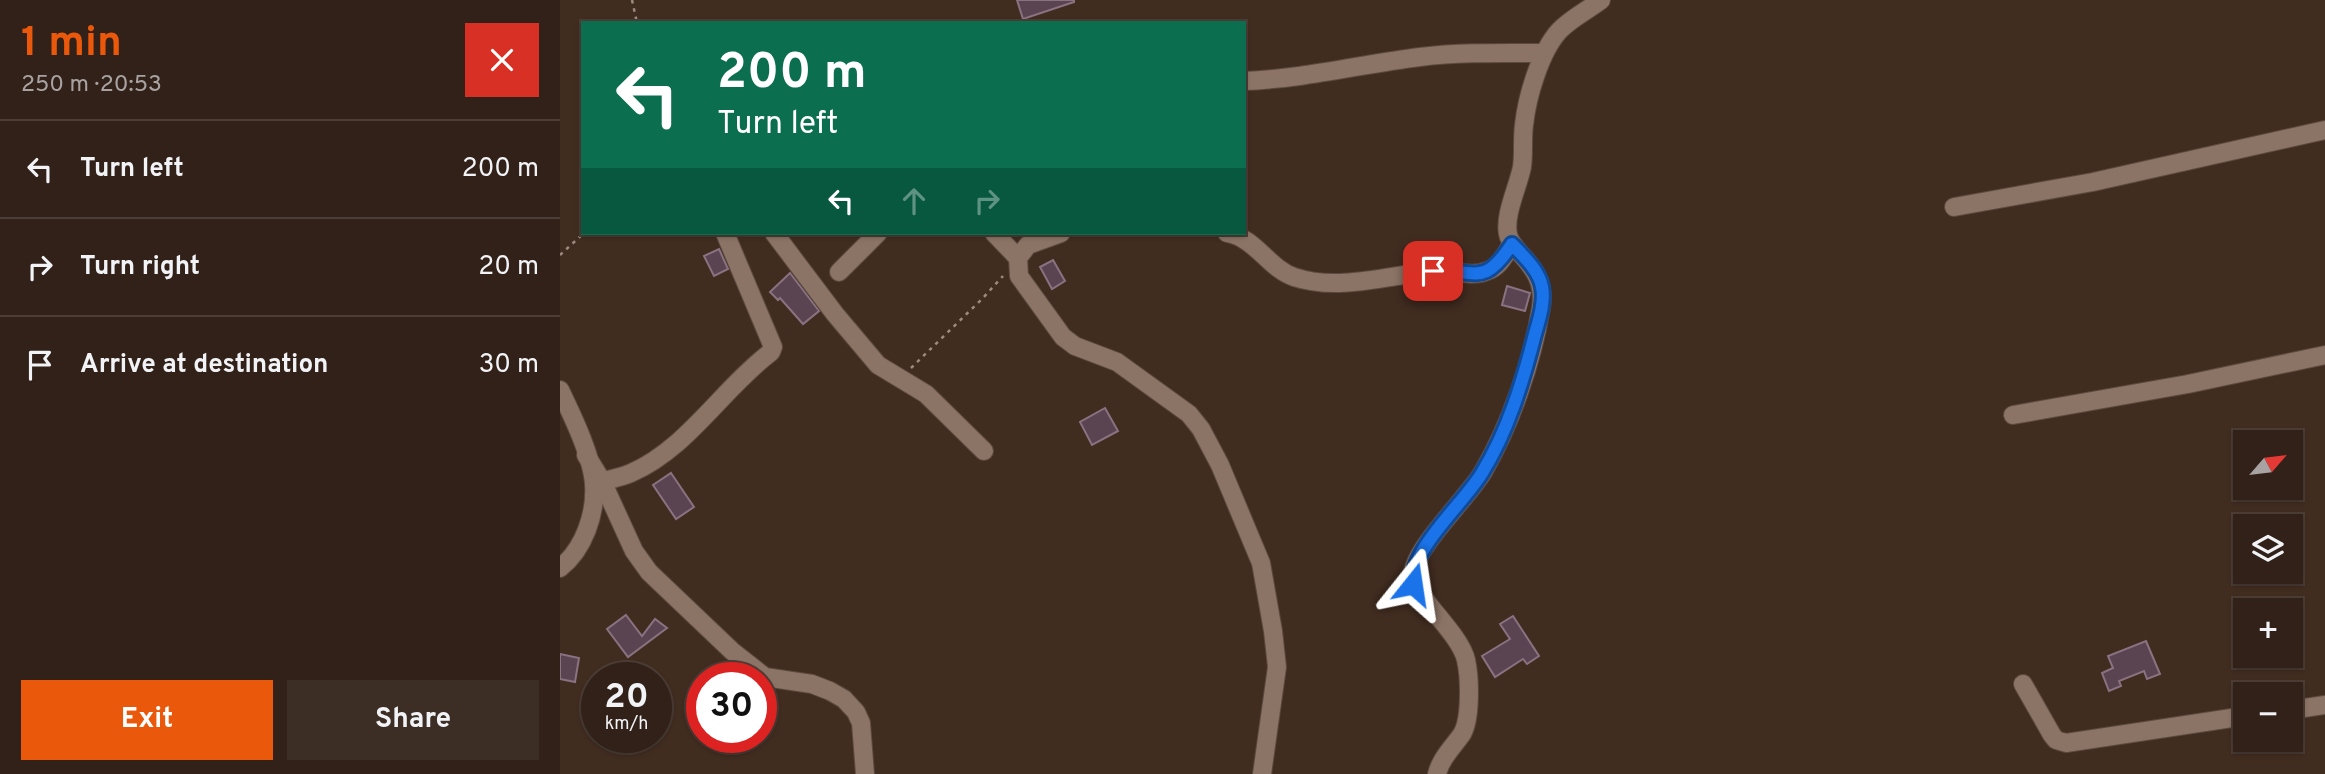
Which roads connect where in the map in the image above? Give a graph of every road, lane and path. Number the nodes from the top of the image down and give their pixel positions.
1 (632, 0) edge
2 (1601, 0) edge
3 (637, 21) edge
4 (1544, 53) junction
5 (1246, 81) edge
6 (2325, 130) edge
7 (1954, 206) dead end
8 (582, 235) edge
9 (726, 235) edge
10 (776, 235) edge
11 (876, 235) edge
12 (995, 235) edge
13 (1056, 235) edge
14 (1238, 235) edge
15 (1512, 244) junction
16 (560, 255) edge
17 (1018, 258) junction
18 (839, 272) dead end
19 (2325, 355) edge
20 (897, 377) junction
21 (560, 390) edge
22 (2013, 415) dead end
23 (984, 451) dead end
24 (598, 482) junction
25 (560, 568) edge
26 (2023, 684) dead end
27 (2325, 705) edge
28 (2303, 708) edge
29 (2233, 718) edge
30 (865, 774) edge
31 (1262, 774) edge
32 (1437, 774) edge

1 - 3 path
2 - 4 street
4 - 5 street
4 - 15 street
6 - 7 street
8 - 16 path
9 - 24 street
10 - 20 street
11 - 18 street
12 - 17 street
13 - 17 street
14 - 15 street
15 - 32 street
17 - 20 path
17 - 31 street
19 - 22 street
20 - 23 street
21 - 24 street
24 - 25 street
24 - 30 street
26 - 29 street
27 - 28 street

